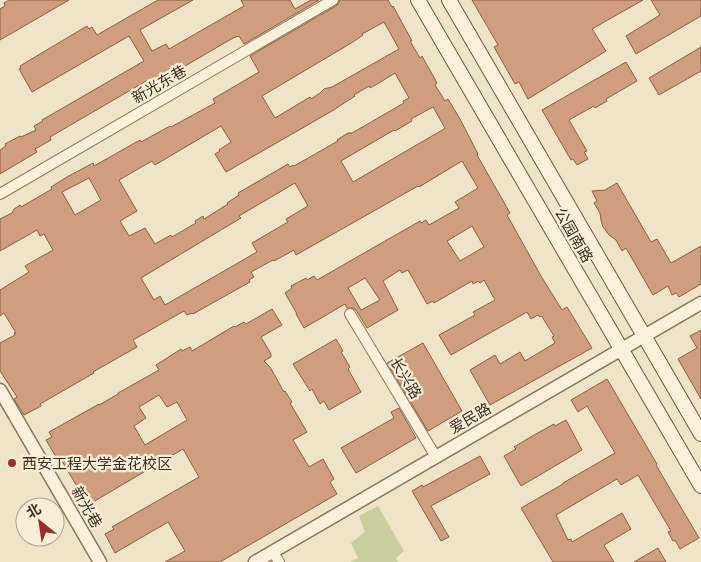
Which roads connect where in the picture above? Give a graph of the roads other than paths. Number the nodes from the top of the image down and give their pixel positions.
1 (333, 0) edge
2 (418, 0) edge
3 (449, 0) edge
4 (0, 194) edge
5 (701, 303) edge
6 (350, 314) dead end
7 (643, 336) junction
8 (622, 349) junction
9 (0, 390) edge
10 (701, 434) edge
11 (436, 457) junction
12 (701, 486) edge
13 (276, 557) edge
14 (100, 562) edge
15 (255, 562) edge

1 - 4 street, 新光东巷
2 - 8 main road, 公园南路
3 - 7 main road, 公园南路
5 - 7 street, 爱民路
6 - 11 street, 长兴路
7 - 8 street, 爱民路
7 - 10 main road, 公园南路
8 - 11 street, 爱民路
8 - 12 main road, 公园南路
9 - 14 street, 新光巷
11 - 13 street, 爱民路
13 - 15 street, 爱民路

